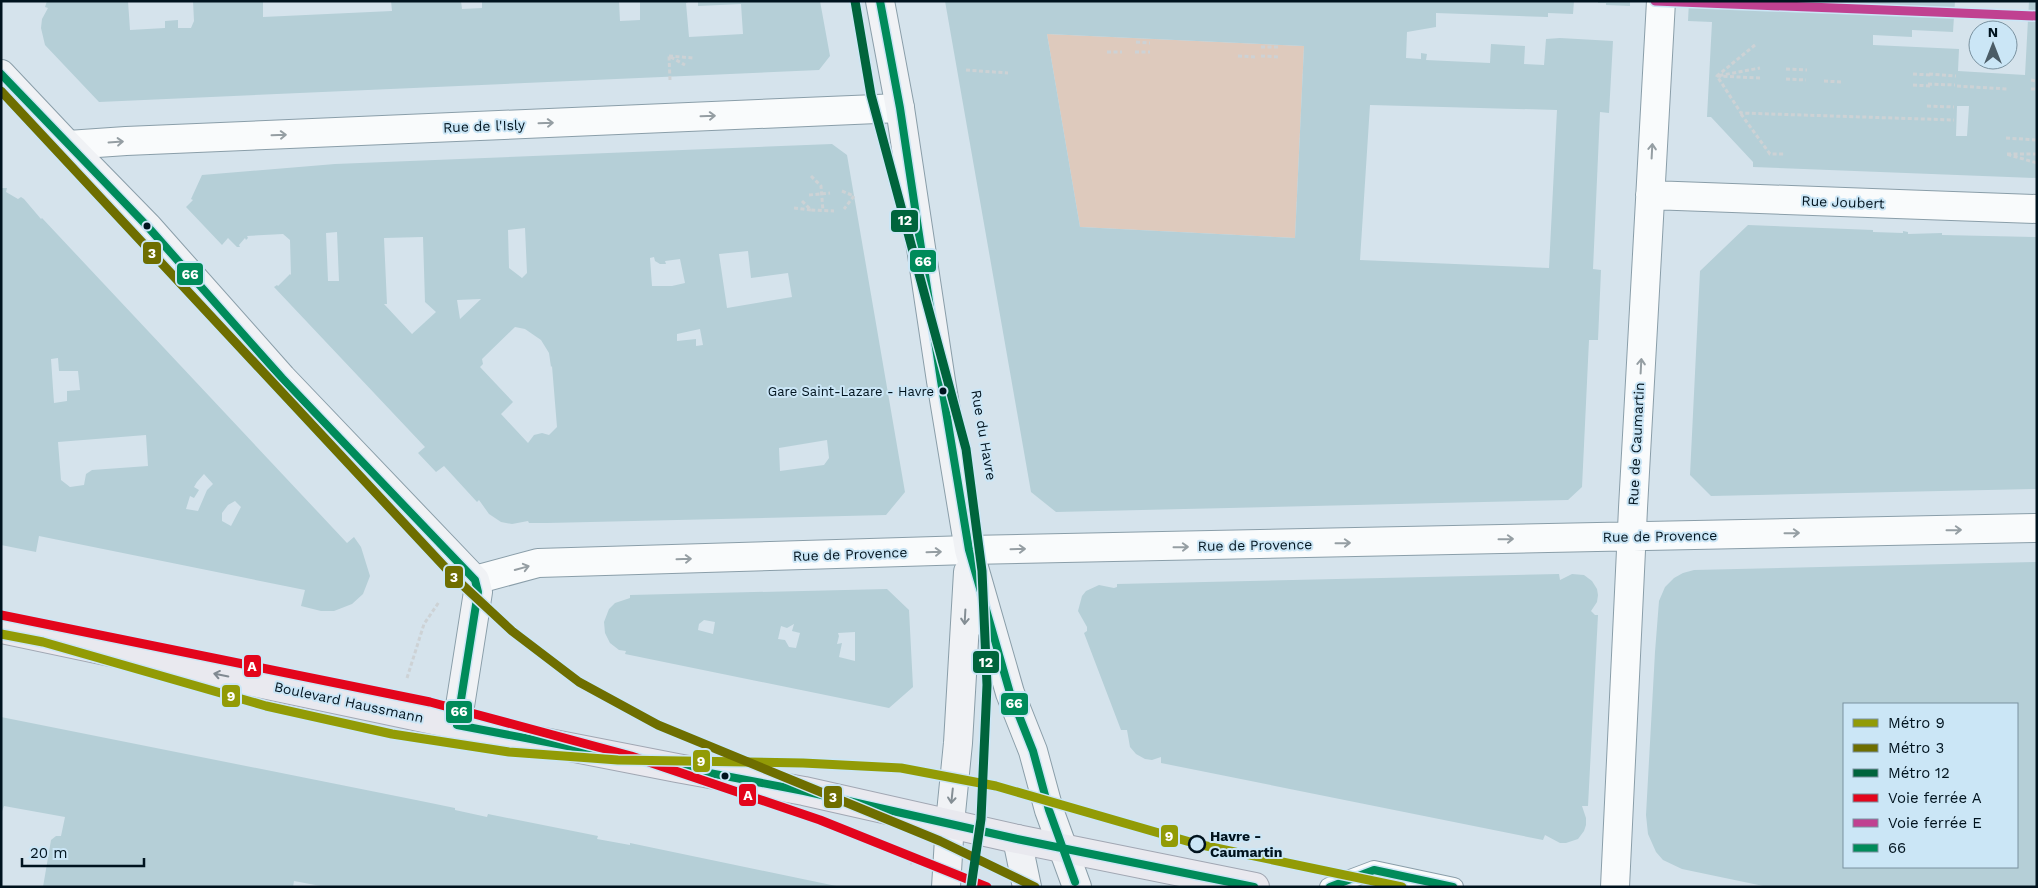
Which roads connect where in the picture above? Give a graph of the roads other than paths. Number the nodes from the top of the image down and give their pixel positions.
1 (880, 1) edge
2 (1661, 1) edge
3 (1, 74) edge
4 (900, 108) junction
5 (68, 145) junction
6 (1650, 195) junction
7 (2037, 209) edge
8 (2037, 528) edge
9 (1632, 537) junction
10 (969, 550) junction
11 (475, 580) junction
12 (1, 629) edge
13 (457, 725) junction
14 (950, 823) junction
15 (1017, 838) junction
16 (1062, 848) junction
17 (946, 887) edge
18 (1027, 887) edge
19 (1077, 887) edge
20 (1255, 887) edge
21 (1329, 887) edge
22 (1454, 887) edge
23 (1615, 887) edge

1 - 4 main road
6 -> 2 street, Rue de Caumartin
3 - 5 main road
5 -> 4 street, Rue de l'Isly
4 - 10 main road
5 - 11 main road
6 - 7 street, Rue Joubert
9 -> 6 street, Rue de Caumartin
9 -> 8 street, Rue de Provence
10 -> 9 street, Rue de Provence
9 - 23 street, Rue de Caumartin
11 -> 10 street, Rue de Provence
10 -> 14 main road
10 - 16 main road
11 - 13 main road
13 -> 12 main road, Boulevard Haussmann
13 - 14 main road, Boulevard Haussmann
14 - 15 main road, Boulevard Haussmann
14 - 17 main road
15 - 16 main road, Boulevard Haussmann
15 - 18 main road
16 - 19 main road
16 - 20 main road, Boulevard Haussmann
21 - 22 lane

